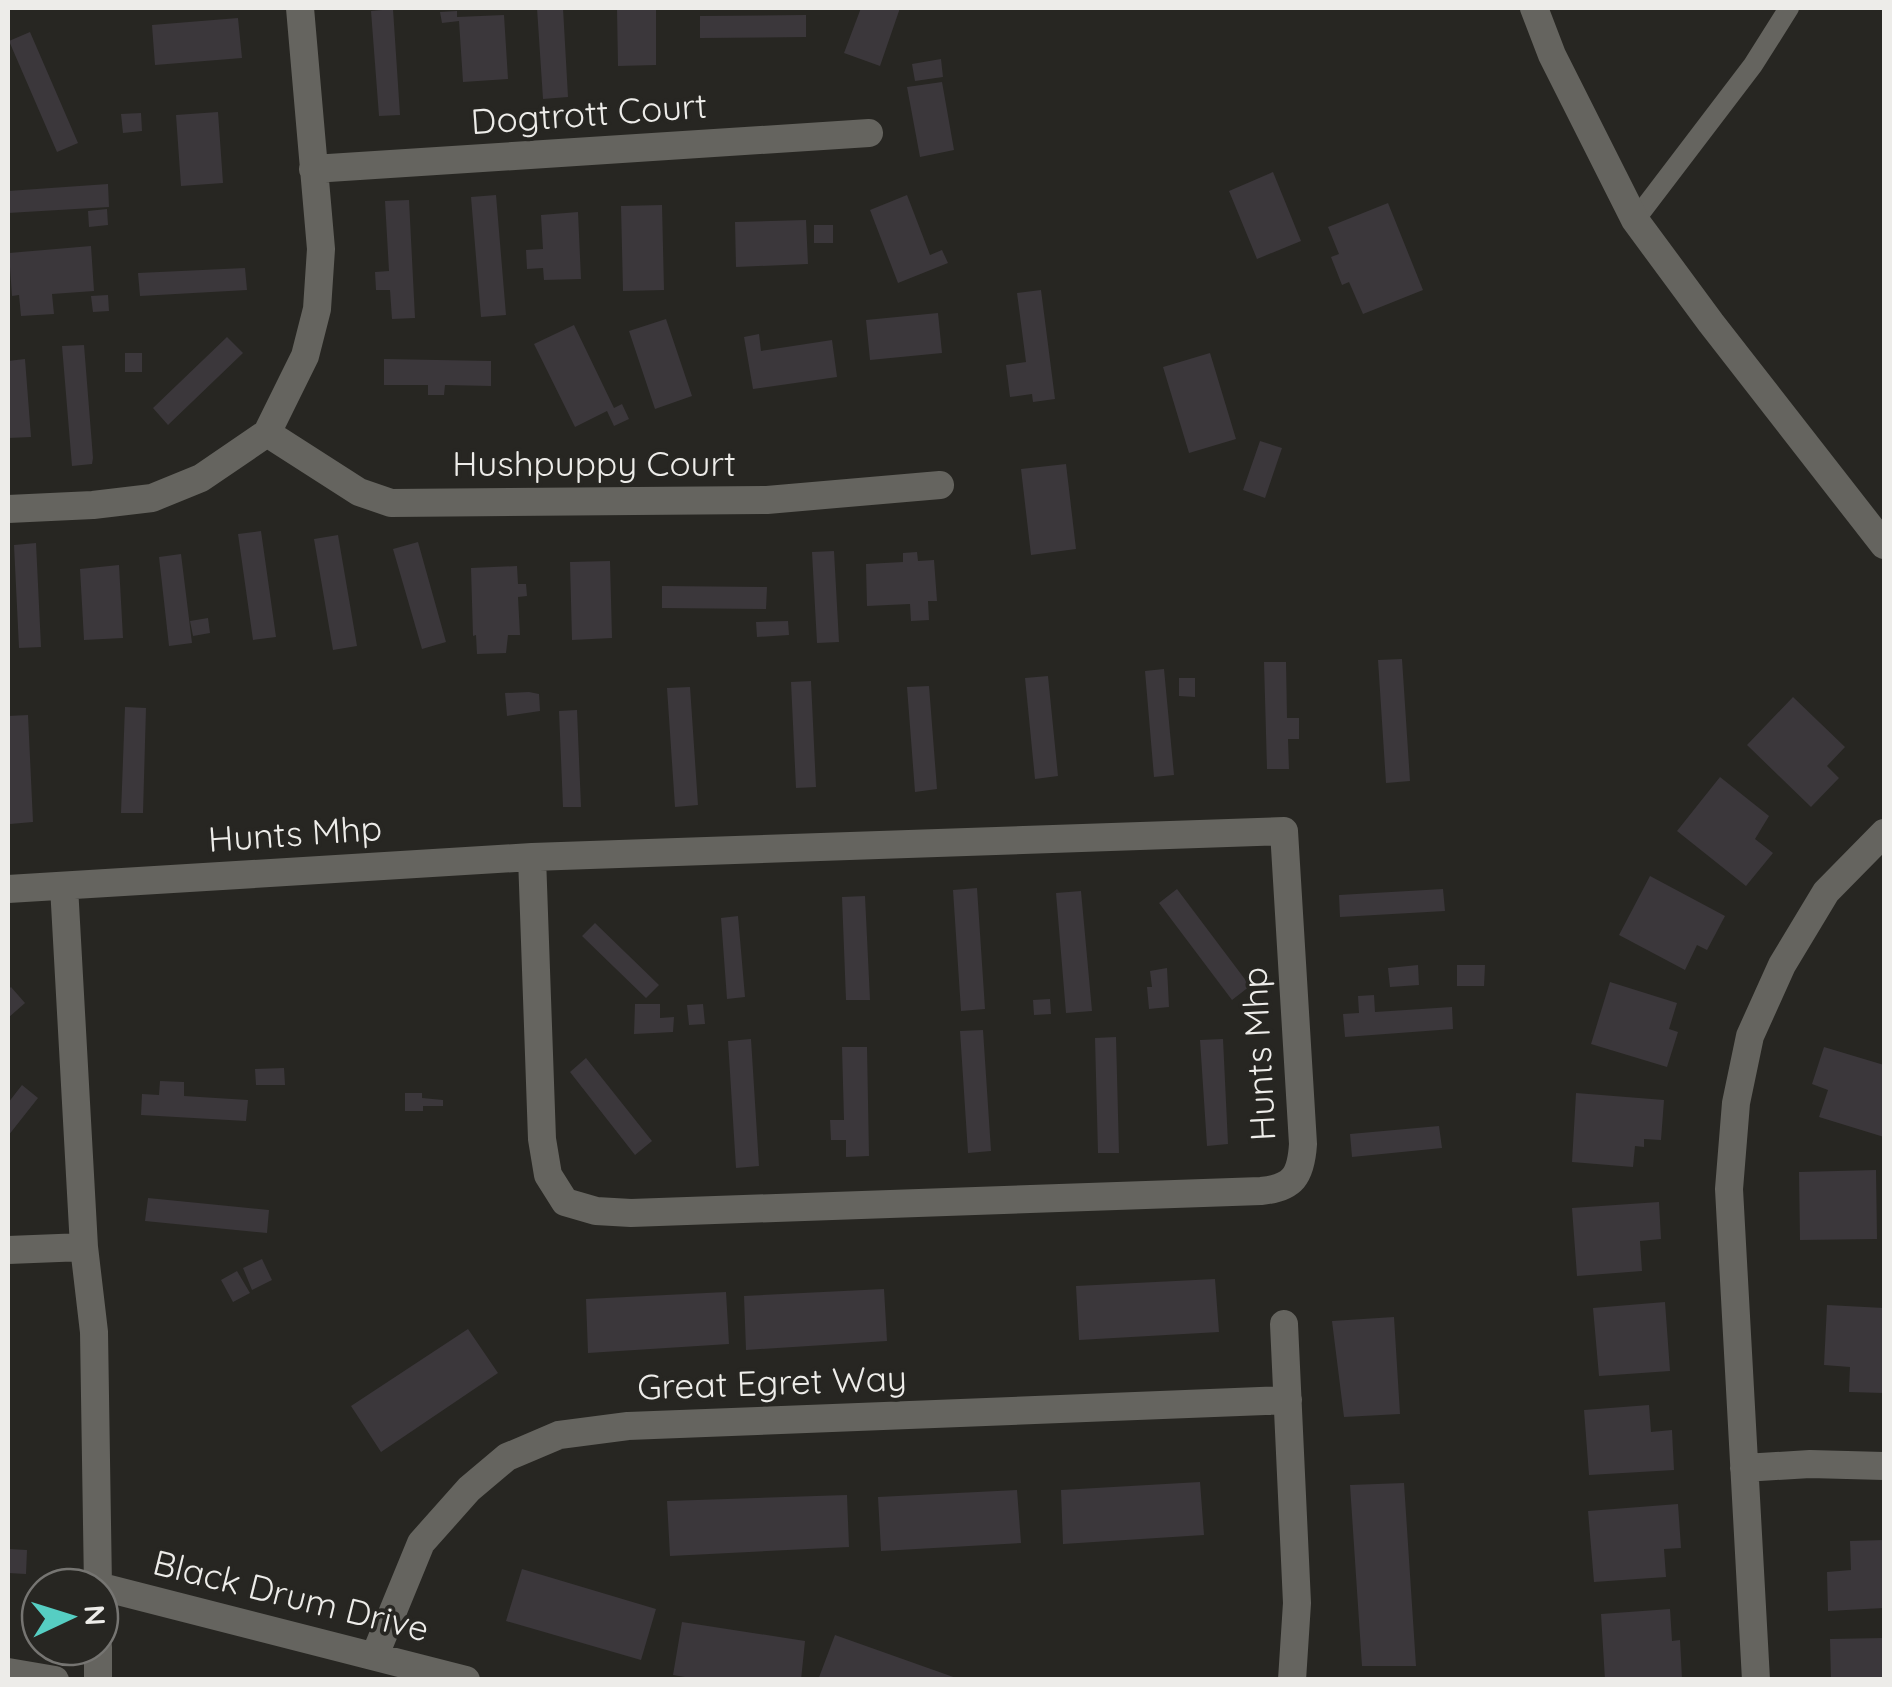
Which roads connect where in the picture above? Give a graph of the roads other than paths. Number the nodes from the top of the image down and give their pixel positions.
1 (300, 8) edge
2 (1534, 8) edge
3 (1789, 8) edge
4 (870, 133) dead end
5 (313, 170) junction
6 (1635, 220) junction
7 (267, 433) junction
8 (940, 485) dead end
9 (8, 508) edge
10 (1884, 545) edge
11 (1884, 833) edge
12 (532, 857) junction
13 (64, 886) junction
14 (8, 890) edge
15 (84, 1246) junction
16 (8, 1250) edge
17 (1284, 1324) dead end
18 (1288, 1400) junction
19 (1884, 1466) edge
20 (1744, 1468) junction
21 (98, 1567) edge
22 (120, 1592) edge
23 (375, 1656) junction
24 (8, 1672) edge
25 (54, 1680) edge
26 (466, 1680) edge
27 (1292, 1680) edge
28 (1756, 1680) edge

1 - 5 street
2 - 6 street
3 - 6 lane
4 - 5 street, Dogtrott Court
5 - 7 street
6 - 10 street
7 - 8 street, Hushpuppy Court
7 - 9 street
11 - 20 street
12 - 12 street, Hunts Mhp
12 - 13 street, Hunts Mhp
13 - 14 street, Hunts Mhp
13 - 15 street
15 - 16 street
15 - 21 street
17 - 18 street
18 - 23 street, Great Egret Way
18 - 27 street
19 - 20 street
20 - 28 street
22 - 23 street, Black Drum Drive
23 - 26 street, Black Drum Drive
24 - 25 street

